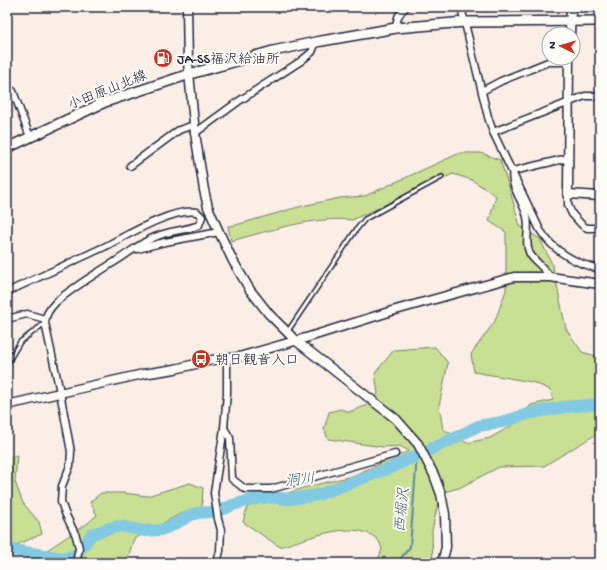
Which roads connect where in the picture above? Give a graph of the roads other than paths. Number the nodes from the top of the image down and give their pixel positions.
1 (187, 7) edge
2 (406, 7) edge
3 (461, 7) edge
4 (571, 7) edge
5 (571, 20) junction
6 (600, 21) edge
7 (465, 22) junction
8 (571, 26) edge
9 (396, 28) junction
10 (316, 42) junction
11 (541, 65) edge
12 (569, 66) edge
13 (190, 74) junction
14 (13, 91) dead end
15 (482, 91) junction
16 (600, 96) edge
17 (569, 102) junction
18 (195, 129) junction
19 (493, 132) junction
20 (30, 138) junction
21 (7, 148) edge
22 (568, 158) junction
23 (130, 166) dead end
24 (513, 171) junction
25 (442, 177) dead end
26 (568, 194) junction
27 (600, 196) edge
28 (217, 228) junction
29 (600, 228) edge
30 (131, 251) junction
31 (600, 269) edge
32 (550, 277) junction
33 (600, 284) edge
34 (7, 292) edge
35 (7, 320) edge
36 (45, 321) junction
37 (287, 332) junction
38 (295, 340) junction
39 (227, 358) junction
40 (7, 364) edge
41 (60, 392) junction
42 (7, 405) edge
43 (224, 428) junction
44 (394, 454) dead end
45 (76, 563) edge
46 (217, 563) edge
47 (442, 563) edge

1 - 13 street
2 - 9 street
3 - 7 street
4 - 5 street
5 - 6 main road, 小田原山北線
5 - 7 main road, 小田原山北線
5 - 8 street
7 - 9 main road, 小田原山北線
7 - 15 street
9 - 10 main road, 小田原山北線
10 - 13 main road, 小田原山北線
10 - 18 street
11 - 15 street
12 - 17 street
13 - 18 street
13 - 20 main road, 小田原山北線
14 - 20 street
15 - 19 street
16 - 17 street
17 - 19 street
17 - 22 street
18 - 23 street
18 - 28 street
19 - 24 street
20 - 21 main road, 小田原山北線
22 - 24 street
22 - 26 street
24 - 31 street
24 - 32 street
25 - 37 lane
26 - 27 street
26 - 29 street
28 - 30 street
28 - 37 street
30 - 34 street
30 - 36 street
32 - 33 street
32 - 38 street
35 - 36 street
36 - 40 lane
36 - 41 street
37 - 38 street
38 - 39 street
38 - 47 street
39 - 41 street
39 - 43 street
41 - 42 street
41 - 45 street
43 - 44 street
43 - 46 street

